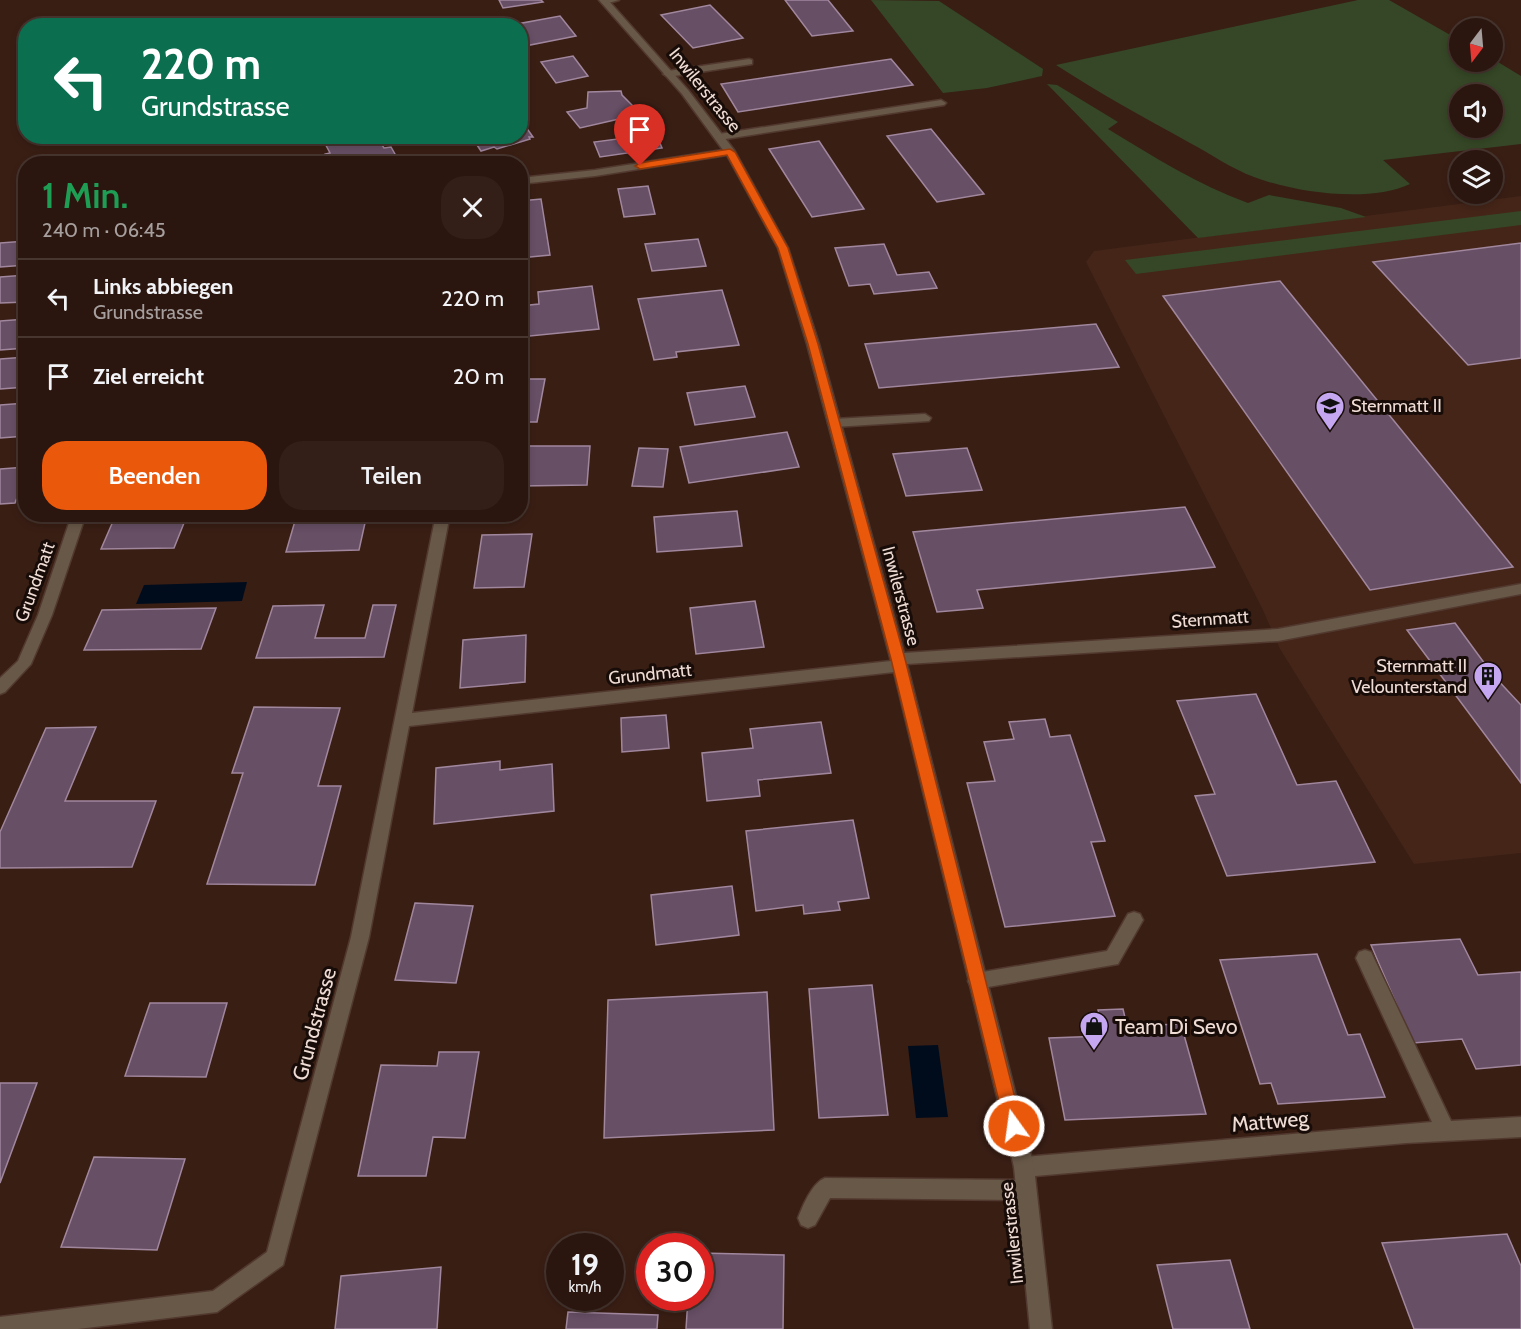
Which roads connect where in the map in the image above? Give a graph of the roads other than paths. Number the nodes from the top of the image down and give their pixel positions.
1 (608, 0) edge
2 (749, 62) dead end
3 (668, 74) junction
4 (941, 103) dead end
5 (719, 137) junction
6 (730, 152) junction
7 (528, 180) edge
8 (924, 418) dead end
9 (834, 423) junction
10 (76, 522) edge
11 (441, 522) edge
12 (1521, 589) edge
13 (898, 663) junction
14 (0, 688) edge
15 (404, 720) junction
16 (1134, 920) dead end
17 (1365, 958) dead end
18 (977, 981) junction
19 (1521, 1127) edge
20 (1446, 1131) junction
21 (1024, 1167) junction
22 (1026, 1190) junction
23 (808, 1218) dead end
24 (0, 1328) edge
25 (1041, 1329) edge

1 - 3 street, Inwilerstrasse
2 - 3 street
3 - 5 street, Inwilerstrasse
4 - 5 street
5 - 6 street, Inwilerstrasse
6 - 7 street
6 - 9 street, Inwilerstrasse
8 - 9 street
9 - 13 street, Inwilerstrasse
10 - 14 street, Grundmatt
11 - 15 street, Grundstrasse
12 - 13 street, Sternmatt
13 - 15 street, Grundmatt
13 - 18 street, Inwilerstrasse
15 - 24 street, Grundstrasse
16 - 18 street
17 - 20 street
18 - 21 street, Inwilerstrasse
19 - 20 street, Mattweg
20 - 21 street, Mattweg
21 - 22 street, Inwilerstrasse
22 - 23 street
22 - 25 street, Inwilerstrasse

